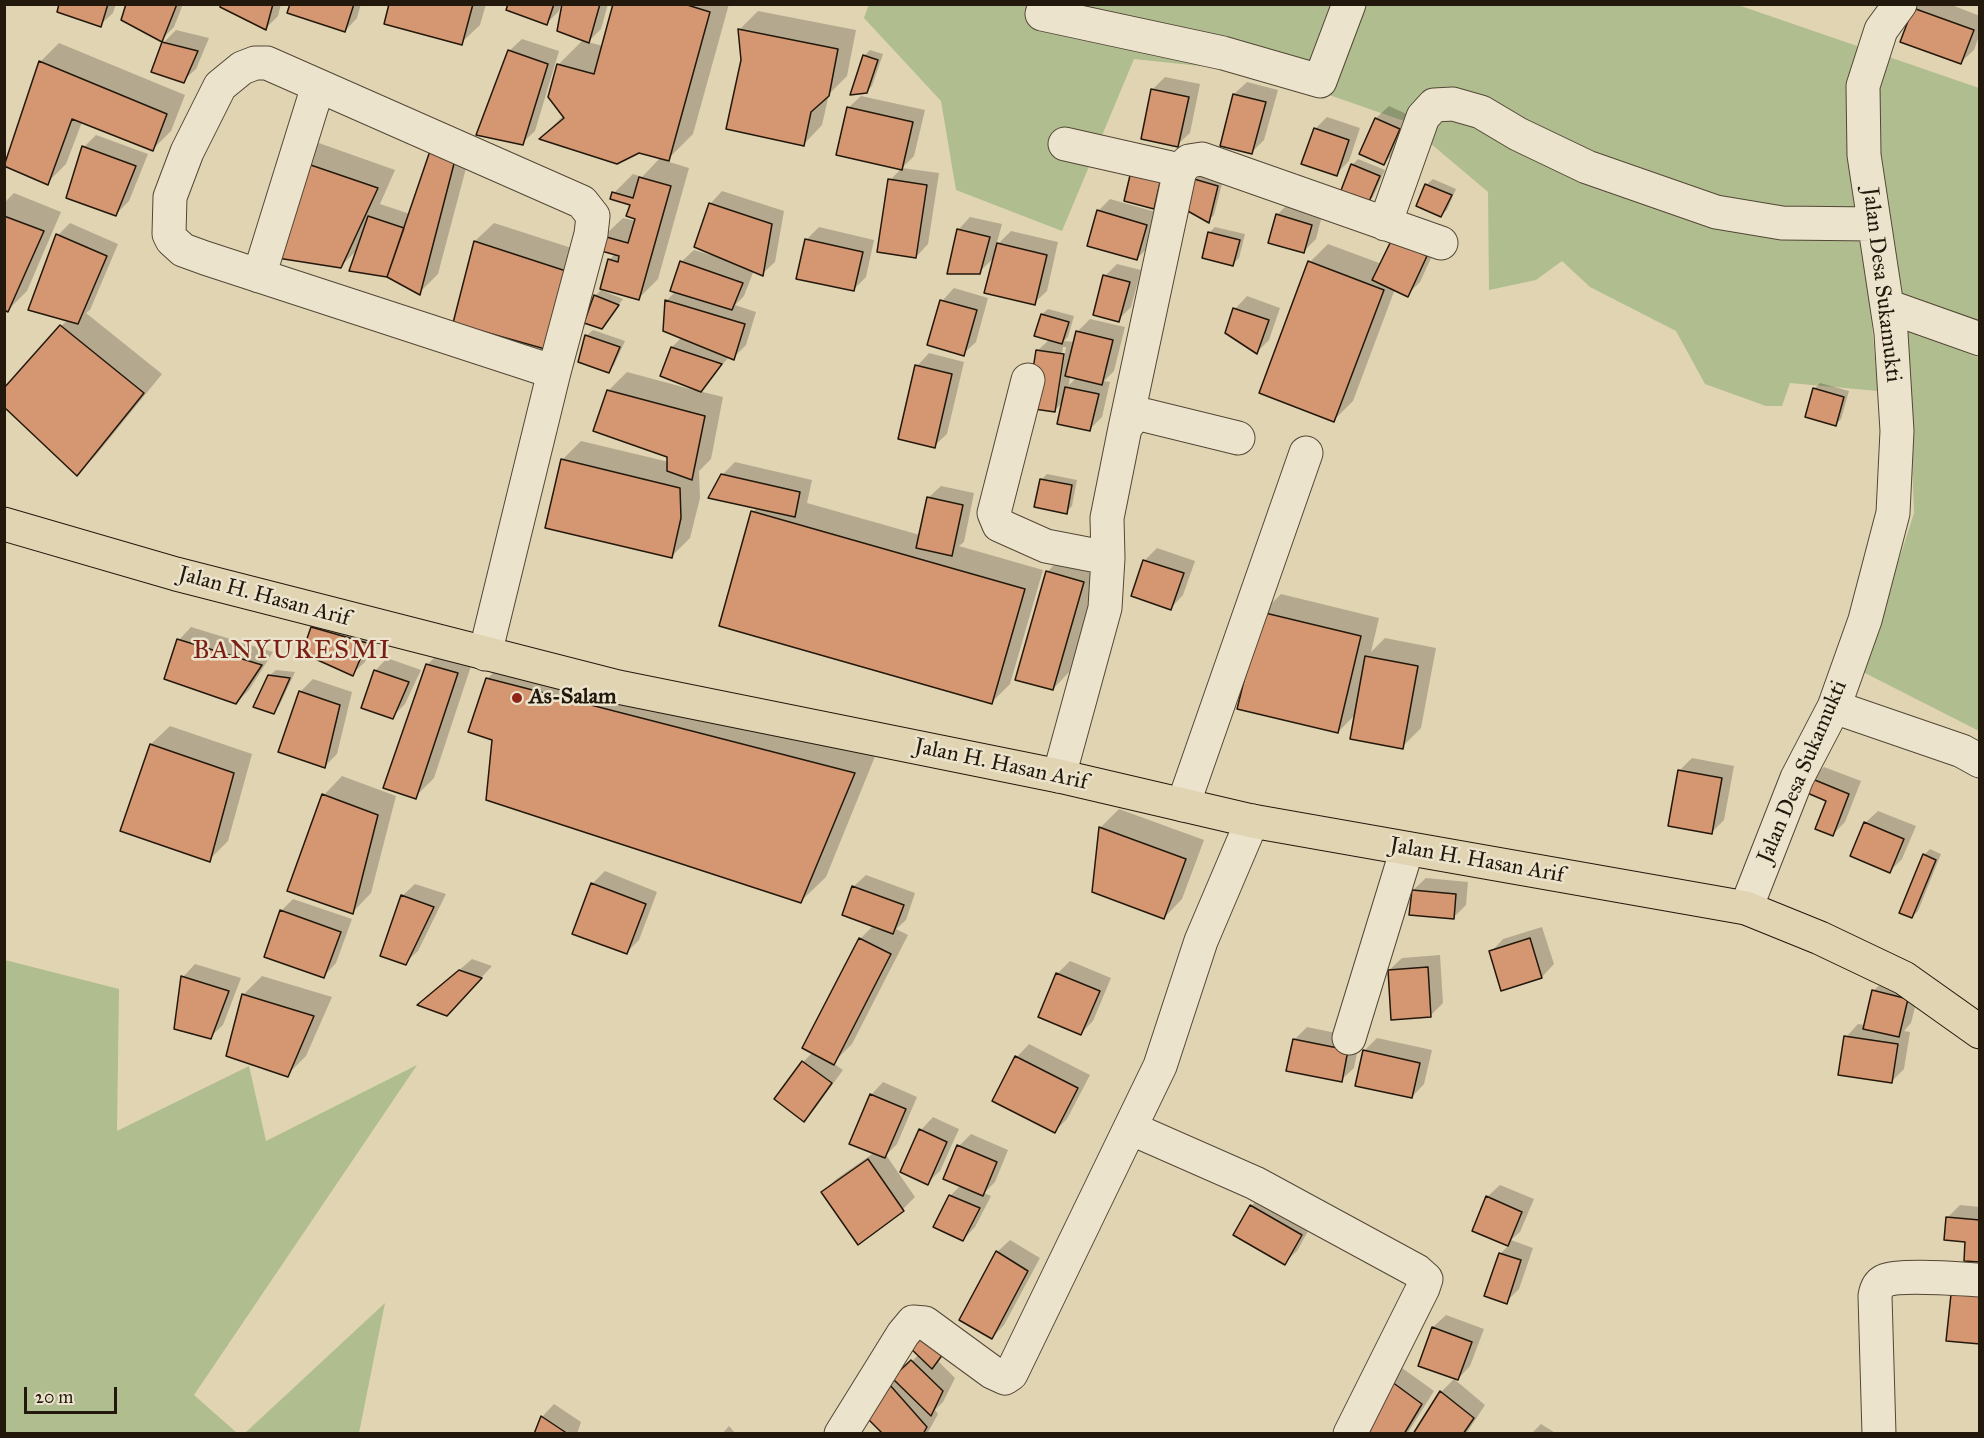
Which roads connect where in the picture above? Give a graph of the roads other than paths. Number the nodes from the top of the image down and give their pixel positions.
1 (1045, 4) edge
2 (1349, 4) edge
3 (1900, 4) edge
4 (318, 86) junction
5 (1065, 144) dead end
6 (1180, 170) junction
7 (1385, 224) junction
8 (1874, 224) junction
9 (1441, 243) dead end
10 (259, 276) junction
11 (1887, 306) junction
12 (1980, 339) edge
13 (554, 372) junction
14 (1028, 380) dead end
15 (1125, 428) junction
16 (1238, 438) dead end
17 (1305, 453) dead end
18 (4, 524) edge
19 (1108, 558) junction
20 (485, 654) junction
21 (1834, 707) junction
22 (1980, 761) edge
23 (1059, 776) junction
24 (1183, 805) junction
25 (1252, 821) junction
26 (1407, 849) junction
27 (1746, 908) junction
28 (1980, 1032) edge
29 (1349, 1038) dead end
30 (1130, 1128) junction
31 (1980, 1280) edge
32 (841, 1434) edge
33 (1350, 1434) edge
34 (1879, 1434) edge

1 - 2 street
3 - 8 street, Jalan Desa Sukamukti
4 - 10 street
4 - 10 street
4 - 13 street
5 - 6 street
6 - 7 street
6 - 15 street
7 - 8 street
7 - 9 street
8 - 11 street, Jalan Desa Sukamukti
10 - 13 street
11 - 12 street
11 - 21 street, Jalan Desa Sukamukti
13 - 20 street
14 - 19 street
15 - 16 street
15 - 19 street
17 - 24 street
18 - 20 main road, Jalan H. Hasan Arif
19 - 23 street
20 - 23 main road, Jalan H. Hasan Arif
21 - 22 street
21 - 27 street, Jalan Desa Sukamukti
23 - 24 main road, Jalan H. Hasan Arif
24 - 25 main road, Jalan H. Hasan Arif
25 - 26 main road, Jalan H. Hasan Arif
25 - 30 street
26 - 27 main road, Jalan H. Hasan Arif
26 - 29 street
27 - 28 main road, Jalan H. Hasan Arif
30 - 32 street
30 - 33 street
31 - 34 street

